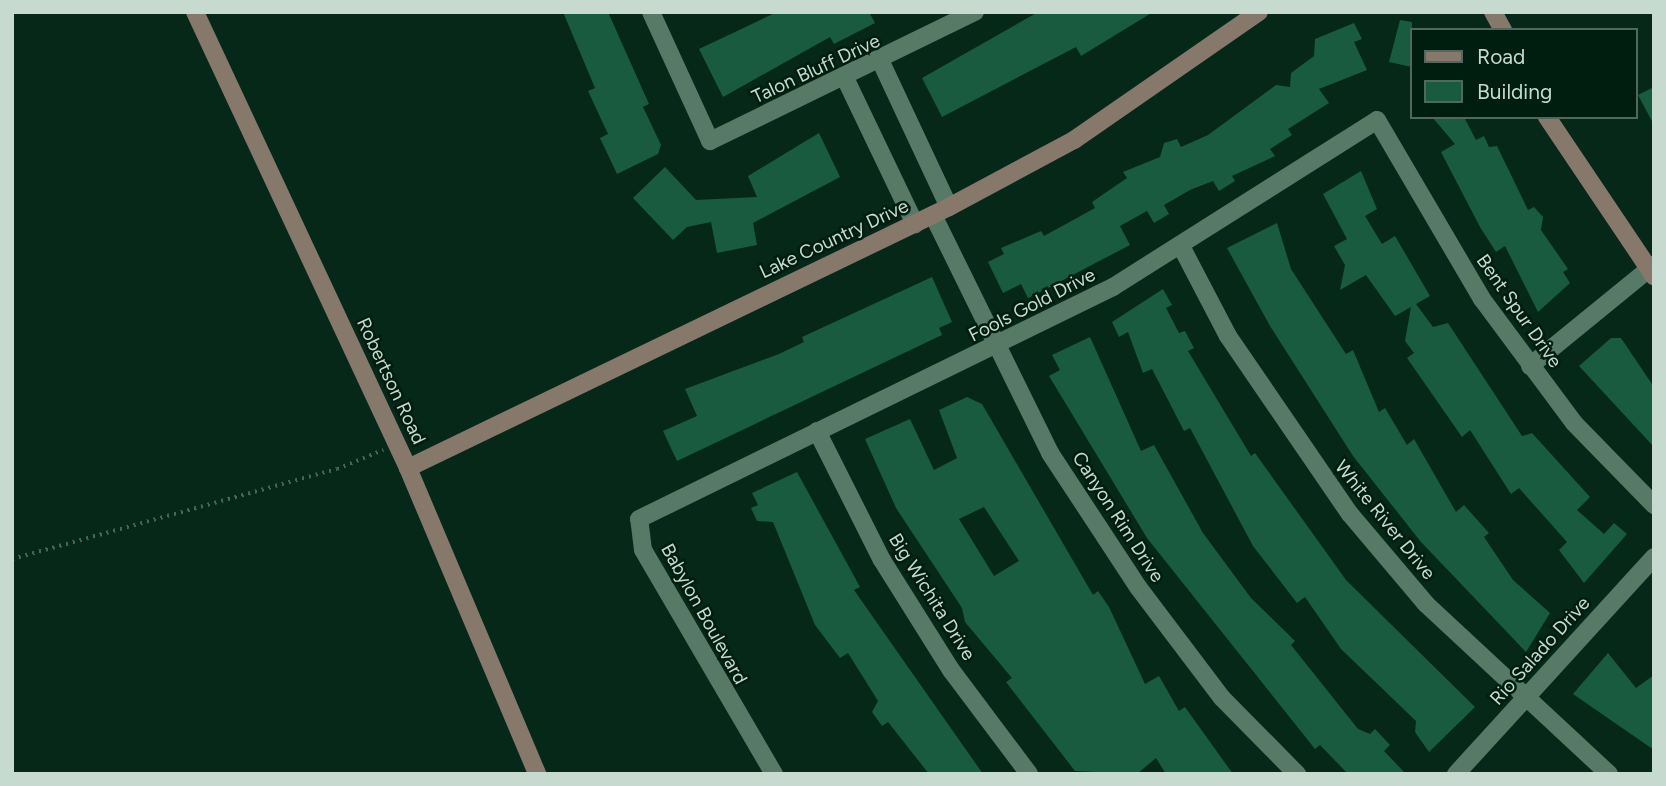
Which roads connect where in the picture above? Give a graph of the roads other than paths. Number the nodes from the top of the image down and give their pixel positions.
1 (195, 12) edge
2 (651, 12) edge
3 (975, 12) edge
4 (1258, 12) edge
5 (1493, 12) edge
6 (1502, 28) edge
7 (881, 62) junction
8 (846, 80) junction
9 (1548, 119) edge
10 (1377, 120) joint
11 (949, 207) junction
12 (933, 215) junction
13 (915, 224) junction
14 (1182, 248) junction
15 (1652, 270) edge
16 (995, 348) junction
17 (1530, 366) junction
18 (817, 431) junction
19 (408, 468) junction
20 (686, 491) joint
21 (1654, 505) edge
22 (1654, 557) edge
23 (1524, 700) junction
24 (537, 774) edge
25 (774, 774) edge
26 (1029, 774) edge
27 (1297, 774) edge
28 (1456, 774) edge
29 (1609, 774) edge

1 - 19 street, Robertson Road
2 - 8 street, Talon Bluff Drive
3 - 7 street, Talon Bluff Drive
4 - 11 street, Lake Country Drive
5 - 6 street
7 - 8 street, Talon Bluff Drive
7 - 11 street
8 - 13 street
9 - 15 street
10 - 14 street, Fools Gold Drive
10 - 17 street, Bent Spur Drive
11 - 12 street, Lake Country Drive
12 - 13 street, Lake Country Drive
12 - 16 street, Canyon Rim Drive
13 - 19 street, Lake Country Drive
14 - 16 street, Fools Gold Drive
14 - 23 street, White River Drive
15 - 17 street
16 - 18 street, Fools Gold Drive
16 - 27 street, Canyon Rim Drive
17 - 21 street, Bent Spur Drive
18 - 20 street, Fools Gold Drive
18 - 26 street, Big Wichita Drive
19 - 24 street, Robertson Road
20 - 25 street, Babylon Boulevard
22 - 23 street, Rio Salado Drive
23 - 28 street, Rio Salado Drive
23 - 29 street, White River Drive

